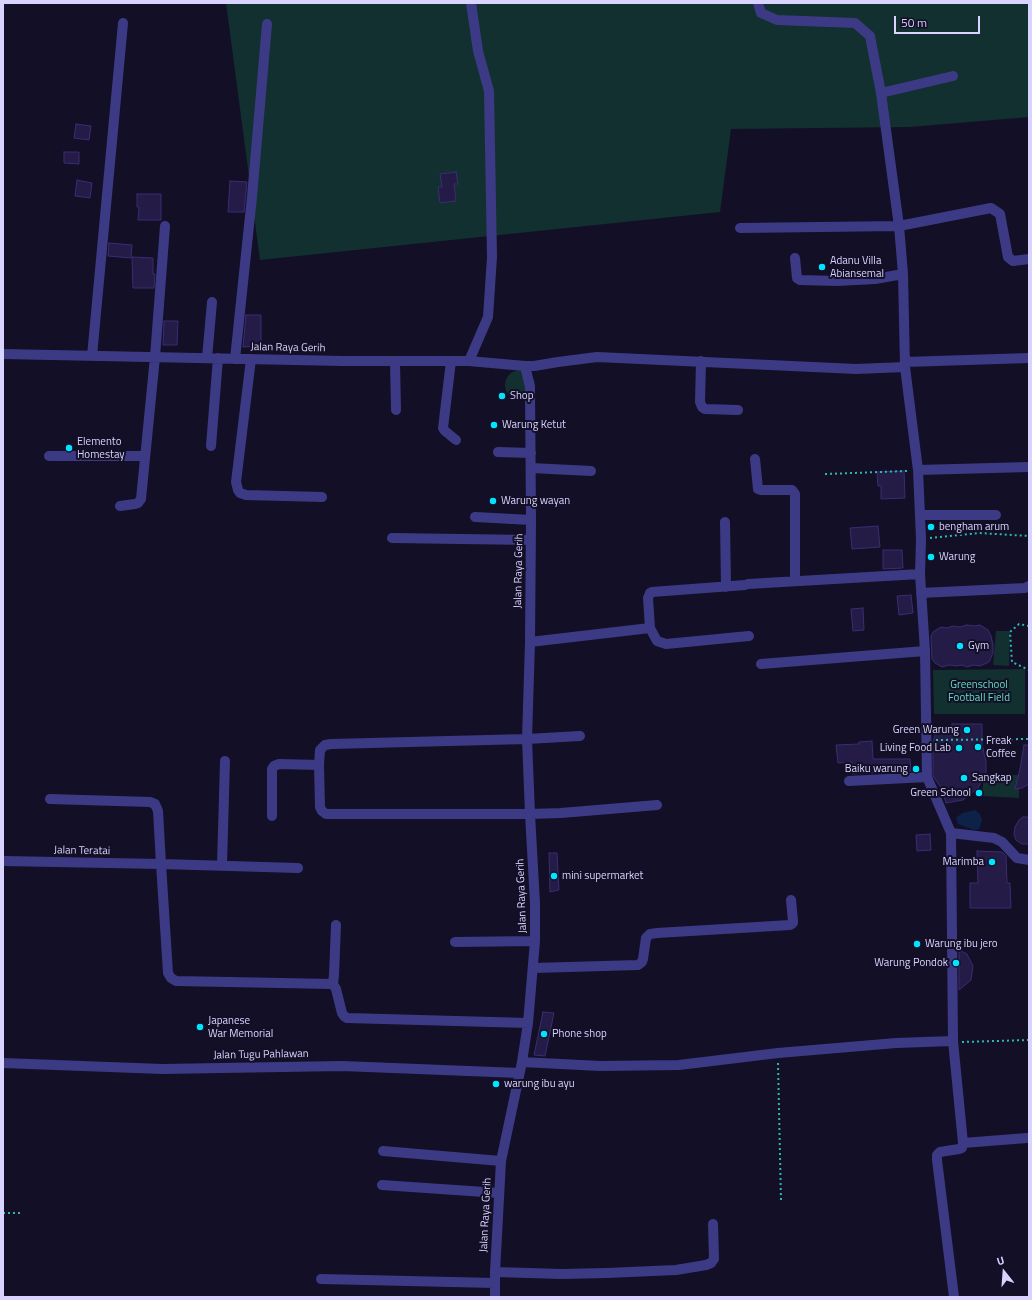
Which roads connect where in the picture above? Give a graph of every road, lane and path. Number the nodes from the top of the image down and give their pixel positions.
1 (471, 3) edge
2 (758, 3) edge
3 (123, 23) dead end
4 (267, 24) dead end
5 (953, 76) dead end
6 (881, 93) junction
7 (165, 226) dead end
8 (899, 226) junction
9 (740, 228) dead end
10 (795, 258) dead end
11 (1029, 259) edge
12 (903, 274) junction
13 (212, 302) dead end
14 (3, 354) edge
15 (92, 356) junction
16 (155, 357) junction
17 (212, 358) junction
18 (1029, 358) edge
19 (235, 359) junction
20 (251, 359) junction
21 (451, 361) junction
22 (469, 361) junction
23 (701, 361) junction
24 (395, 362) junction
25 (905, 365) junction
26 (525, 366) junction
27 (396, 410) dead end
28 (738, 410) dead end
29 (456, 440) dead end
30 (211, 446) dead end
31 (498, 452) dead end
32 (531, 453) junction
33 (49, 456) dead end
34 (145, 456) junction
35 (755, 459) dead end
36 (531, 468) junction
37 (1029, 468) edge
38 (918, 470) junction
39 (591, 471) dead end
40 (825, 474) dead end
41 (322, 497) dead end
42 (120, 506) dead end
43 (996, 515) dead end
44 (921, 516) junction
45 (475, 517) dead end
46 (531, 520) junction
47 (725, 522) dead end
48 (1029, 536) edge
49 (392, 538) dead end
50 (921, 539) junction
51 (531, 540) junction
52 (920, 574) junction
53 (795, 581) junction
54 (1029, 586) edge
55 (726, 587) junction
56 (921, 593) junction
57 (1029, 626) edge
58 (650, 628) junction
59 (749, 636) dead end
60 (530, 642) junction
61 (924, 650) junction
62 (761, 664) dead end
63 (1029, 670) edge
64 (580, 736) dead end
65 (527, 739) junction
66 (1029, 739) edge
67 (927, 740) junction
68 (225, 760) dead end
69 (319, 765) junction
70 (927, 777) junction
71 (849, 781) dead end
72 (50, 799) dead end
73 (657, 804) dead end
74 (530, 814) junction
75 (272, 816) dead end
76 (951, 833) junction
77 (1029, 860) edge
78 (3, 861) edge
79 (161, 864) junction
80 (222, 865) junction
81 (298, 868) dead end
82 (792, 900) dead end
83 (336, 925) dead end
84 (535, 941) junction
85 (455, 942) dead end
86 (534, 968) junction
87 (333, 984) junction
88 (528, 1023) junction
89 (1029, 1040) edge
90 (953, 1041) junction
91 (778, 1053) junction
92 (522, 1062) junction
93 (3, 1063) edge
94 (519, 1073) junction
95 (1027, 1138) dead end
96 (963, 1144) junction
97 (383, 1151) dead end
98 (501, 1161) junction
99 (382, 1185) dead end
100 (499, 1193) junction
101 (781, 1201) dead end
102 (3, 1213) edge
103 (21, 1213) dead end
104 (712, 1224) dead end
105 (495, 1277) junction
106 (321, 1278) dead end
107 (495, 1297) edge
108 (954, 1297) edge

1 - 22 street
2 - 6 street
3 - 15 street
4 - 19 street
5 - 6 street
6 - 8 street
7 - 16 street
8 - 9 street
8 - 11 street
8 - 12 street
10 - 12 street
12 - 25 street
13 - 17 street
14 - 15 street, Jalan Raya Gerih
15 - 16 street, Jalan Raya Gerih
16 - 17 street, Jalan Raya Gerih
16 - 34 street
17 - 19 street, Jalan Raya Gerih
17 - 30 street
18 - 25 street
19 - 20 street, Jalan Raya Gerih
20 - 24 street, Jalan Raya Gerih
20 - 41 street
21 - 22 street, Jalan Raya Gerih
21 - 24 street, Jalan Raya Gerih
21 - 29 street
22 - 26 street, Jalan Raya Gerih
23 - 25 street
23 - 26 street
23 - 28 street
24 - 27 street
25 - 38 street
26 - 32 street, Jalan Raya Gerih
31 - 32 street
32 - 36 street, Jalan Raya Gerih
33 - 34 street
34 - 42 street
35 - 53 street
36 - 39 street
36 - 46 street, Jalan Raya Gerih
37 - 38 street
38 - 40 path
38 - 44 street
43 - 44 street
44 - 50 street
45 - 46 street
46 - 51 street, Jalan Raya Gerih
47 - 55 street
48 - 50 path
49 - 51 street
50 - 52 street
51 - 60 street, Jalan Raya Gerih
52 - 53 street
52 - 56 street
53 - 55 street
54 - 56 street
55 - 58 street
56 - 61 street
57 - 63 path
58 - 59 street
58 - 60 street
60 - 65 street, Jalan Raya Gerih
61 - 62 street
61 - 67 street
64 - 65 street
65 - 69 street
65 - 74 street, Jalan Raya Gerih
66 - 67 path
67 - 70 street
68 - 80 street
69 - 74 street
69 - 75 street
70 - 71 street
70 - 76 street
72 - 79 street
73 - 74 street
74 - 84 street, Jalan Raya Gerih
76 - 77 street
76 - 90 street
78 - 79 street, Jalan Teratai
79 - 80 street, Jalan Teratai
79 - 87 street
80 - 81 street, Jalan Teratai
82 - 86 street
83 - 87 street
84 - 85 street
84 - 86 street, Jalan Raya Gerih
86 - 88 street, Jalan Raya Gerih
87 - 88 street
88 - 92 street, Jalan Raya Gerih
89 - 90 path
90 - 91 street
90 - 96 street
91 - 92 street
91 - 101 path
92 - 94 street, Jalan Raya Gerih
93 - 94 street, Jalan Tugu Pahlawan
94 - 98 street, Jalan Raya Gerih
95 - 96 street
96 - 108 street
97 - 98 street
98 - 100 street, Jalan Raya Gerih
99 - 100 street
100 - 105 street, Jalan Raya Gerih
102 - 103 path
104 - 105 street
105 - 106 street
105 - 107 street, Jalan Raya Gerih

